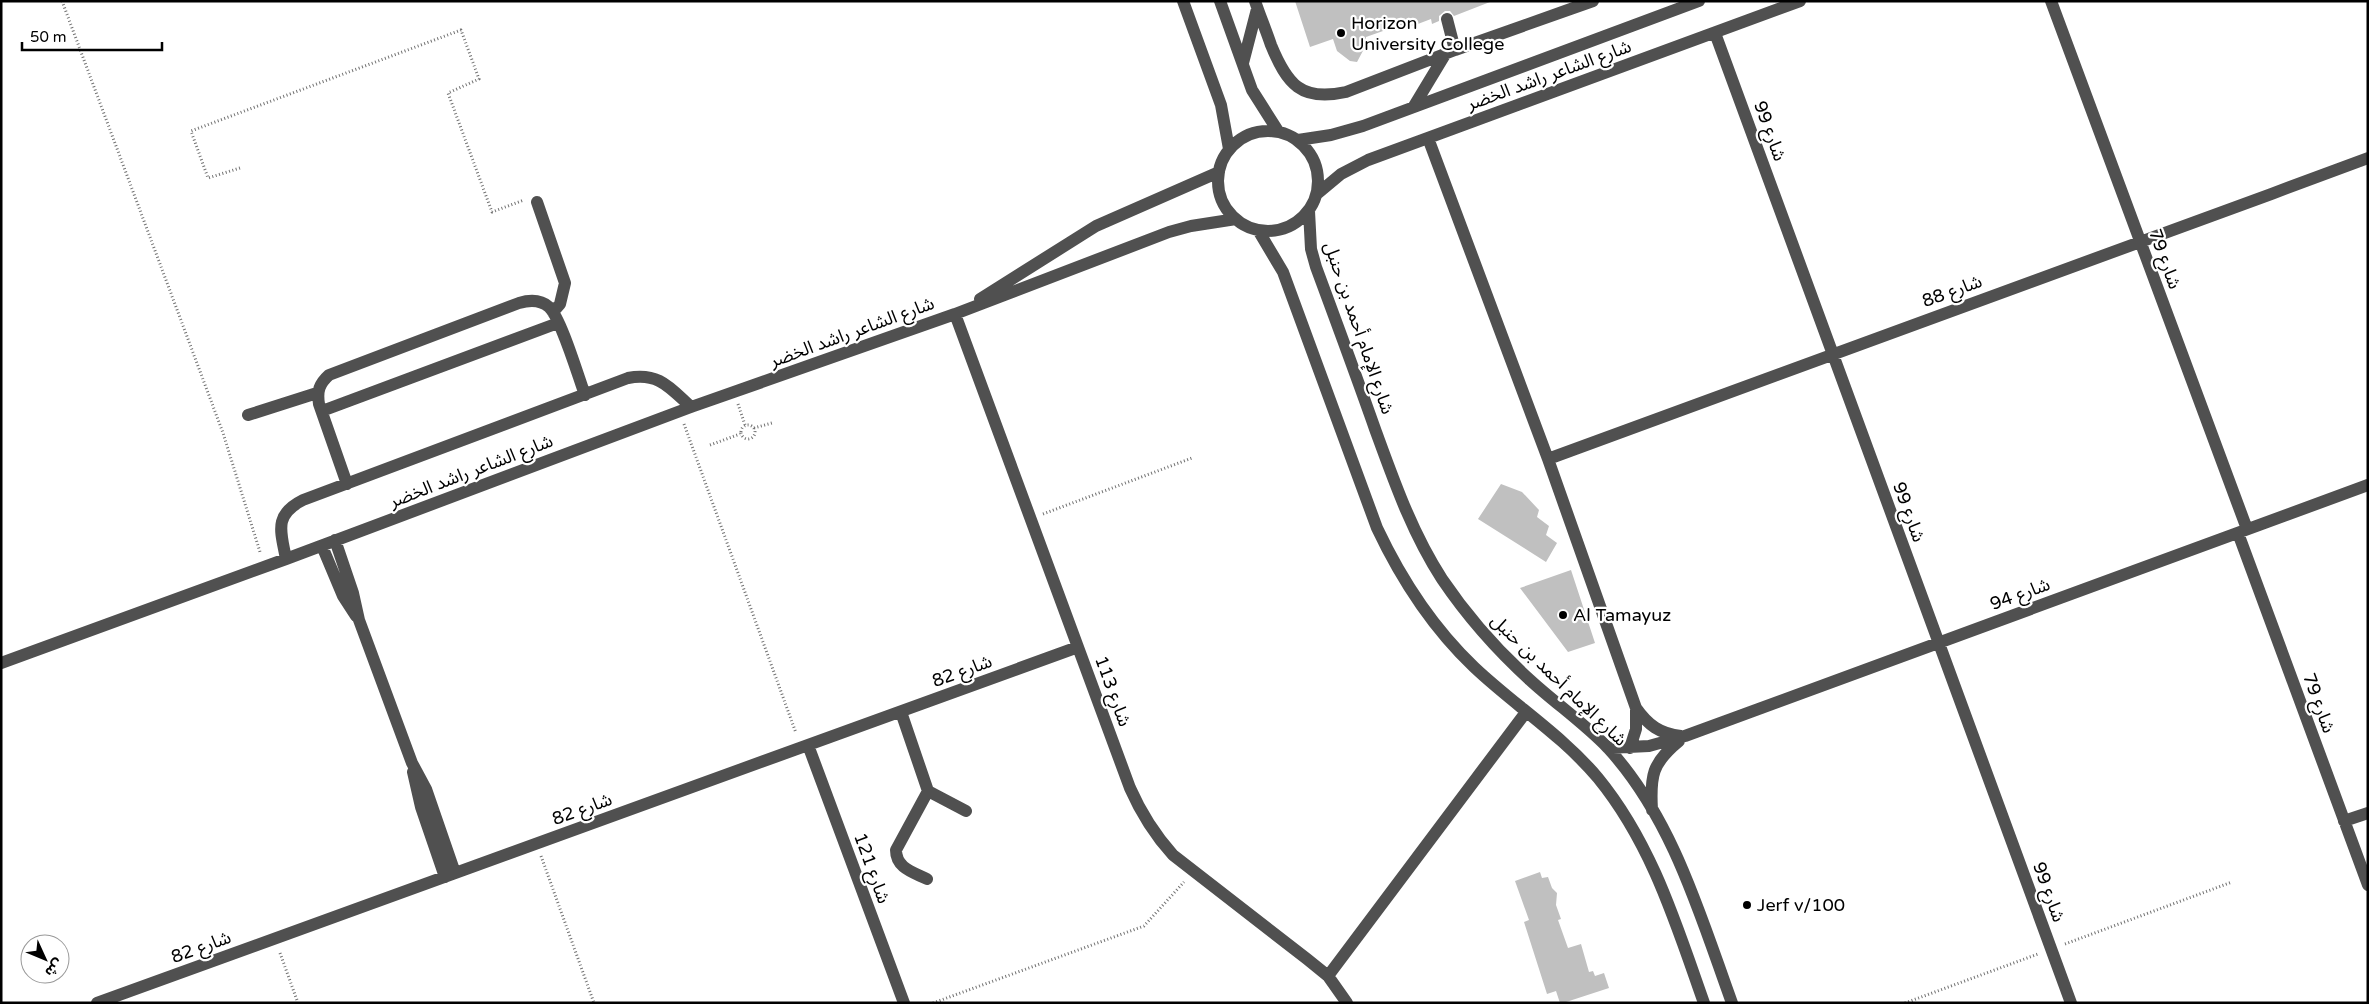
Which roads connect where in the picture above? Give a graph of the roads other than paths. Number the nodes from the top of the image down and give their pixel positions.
1 (1183, 1) edge
2 (1220, 1) edge
3 (1593, 1) edge
4 (1699, 1) edge
5 (1800, 1) edge
6 (2052, 1) edge
7 (1256, 5) edge
8 (1447, 19) dead end
9 (1715, 33) junction
10 (1451, 52) junction
11 (1243, 63) junction
12 (1414, 106) junction
13 (1278, 131) junction
14 (1428, 138) junction
15 (1298, 140) junction
16 (1229, 149) junction
17 (2368, 158) edge
18 (1219, 172) junction
19 (1317, 194) junction
20 (537, 202) road end
21 (1308, 211) junction
22 (1236, 219) junction
23 (1258, 230) junction
24 (2141, 242) junction
25 (955, 314) junction
26 (556, 318) junction
27 (1833, 352) junction
28 (317, 393) junction
29 (585, 395) junction
30 (685, 409) junction
31 (322, 411) junction
32 (248, 415) dead end
33 (1548, 459) junction
34 (347, 484) junction
35 (2368, 485) edge
36 (2242, 531) junction
37 (335, 540) junction
38 (322, 546) junction
39 (286, 559) junction
40 (359, 620) junction
41 (1938, 643) junction
42 (1078, 648) junction
43 (1, 664) edge
44 (1636, 708) junction
45 (901, 712) junction
46 (1526, 712) junction
47 (1685, 736) junction
48 (804, 747) junction
49 (1608, 748) junction
50 (1630, 748) junction
51 (928, 792) junction
52 (966, 810) dead end
53 (1652, 811) junction
54 (2368, 813) edge
55 (2344, 821) junction
56 (450, 875) junction
57 (927, 879) dead end
58 (2368, 885) edge
59 (1328, 976) junction
60 (97, 1003) edge
61 (904, 1003) edge
62 (1348, 1003) edge
63 (1704, 1003) edge
64 (1732, 1003) edge
65 (2071, 1003) edge

1 - 16 street
2 - 11 street
3 - 10 street
4 - 12 street, شارع الشاعر راشد الخضر
5 - 9 street, شارع الشاعر راشد الخضر
6 - 24 street, شارع 79
7 - 10 street
7 - 11 street
8 - 10 street
9 - 14 street, شارع الشاعر راشد الخضر
9 - 27 street, شارع 99
10 - 12 street
11 - 13 street
12 - 15 street, شارع الشاعر راشد الخضر
13 - 15 street
13 - 16 street
14 - 19 street, شارع الشاعر راشد الخضر
14 - 33 street
15 - 19 street
16 - 18 street
17 - 24 street, شارع 88
18 - 22 street
18 - 25 street, شارع الشاعر راشد الخضر
19 - 21 street
20 - 26 street
21 - 23 street
21 - 49 street, شارع الإمام أحمد بن حنبل
22 - 23 street
22 - 25 street, شارع الشاعر راشد الخضر
23 - 46 street
24 - 27 street, شارع 88
24 - 36 street, شارع 79
25 - 30 street, شارع الشاعر راشد الخضر
25 - 42 street, شارع 113
26 - 28 street
26 - 29 street
26 - 31 street
27 - 33 street, شارع 88
27 - 41 street, شارع 99
28 - 31 street
28 - 32 street
29 - 30 street
29 - 34 street
30 - 37 street, شارع الشاعر راشد الخضر
31 - 34 street
33 - 44 street
34 - 39 street
35 - 36 street, شارع 94
36 - 41 street, شارع 94
36 - 55 street, شارع 79
37 - 38 street, شارع الشاعر راشد الخضر
37 - 40 street
38 - 39 street, شارع الشاعر راشد الخضر
38 - 40 street
39 - 43 street, شارع الشاعر راشد الخضر
40 - 56 street
41 - 47 street, شارع 94
41 - 65 street, شارع 99
42 - 45 street, شارع 82
42 - 59 street, شارع 113
44 - 47 street
44 - 50 street
45 - 48 street, شارع 82
45 - 51 street
46 - 59 street
46 - 63 street
47 - 50 street, شارع 94
47 - 53 street, شارع 94
48 - 56 street, شارع 82
48 - 61 street, شارع 121
49 - 50 street, شارع 94
49 - 53 street, شارع الإمام أحمد بن حنبل
51 - 52 street
51 - 57 street
53 - 64 street, شارع الإمام أحمد بن حنبل
54 - 55 street
55 - 58 street, شارع 79
56 - 60 street, شارع 82
59 - 62 street, شارع 113

